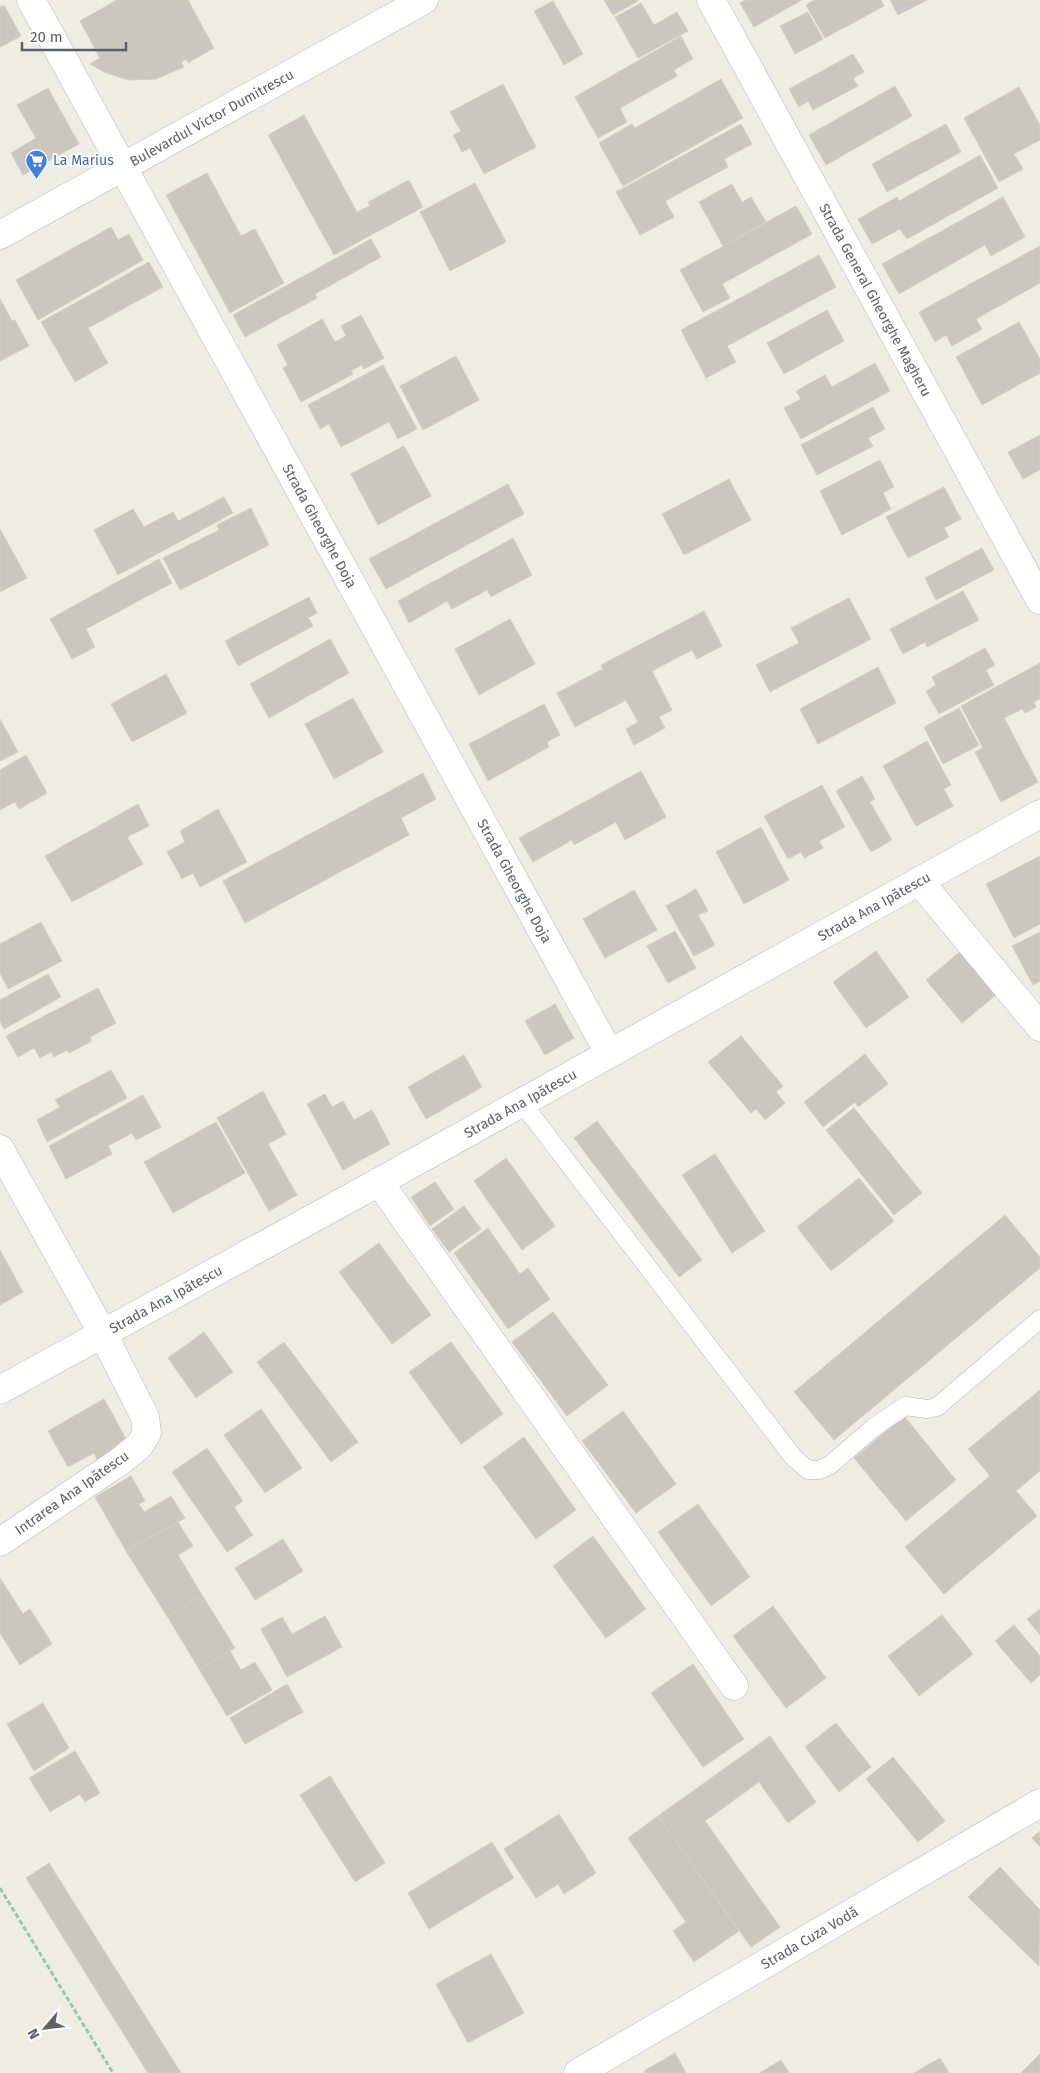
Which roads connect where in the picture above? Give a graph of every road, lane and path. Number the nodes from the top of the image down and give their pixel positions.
1 (31, 0) edge
2 (424, 0) edge
3 (711, 0) edge
4 (122, 167) junction
5 (0, 234) edge
6 (1040, 600) edge
7 (1040, 814) edge
8 (920, 881) junction
9 (1040, 1027) edge
10 (610, 1053) junction
11 (522, 1103) junction
12 (0, 1149) edge
13 (379, 1182) junction
14 (1040, 1319) edge
15 (103, 1334) junction
16 (0, 1390) edge
17 (0, 1542) edge
18 (734, 1686) dead end
19 (1040, 1803) edge
20 (0, 1888) edge
21 (113, 2073) edge
22 (578, 2073) edge

1 - 4 street, Strada Gheorghe Doja
2 - 4 street, Bulevardul Victor Dumitrescu
3 - 6 street, Strada General Gheorghe Magheru
4 - 5 street, Bulevardul Victor Dumitrescu
4 - 10 street, Strada Gheorghe Doja
7 - 8 street, Strada Ana Ipătescu
8 - 9 street
8 - 10 street, Strada Ana Ipătescu
10 - 11 street, Strada Ana Ipătescu
11 - 13 street, Strada Ana Ipătescu
11 - 14 lane
12 - 15 street
13 - 15 street, Strada Ana Ipătescu
13 - 18 street
15 - 16 street, Strada Ana Ipătescu
15 - 17 street, Intrarea Ana Ipătescu
19 - 22 street, Strada Cuza Vodă
20 - 21 path

